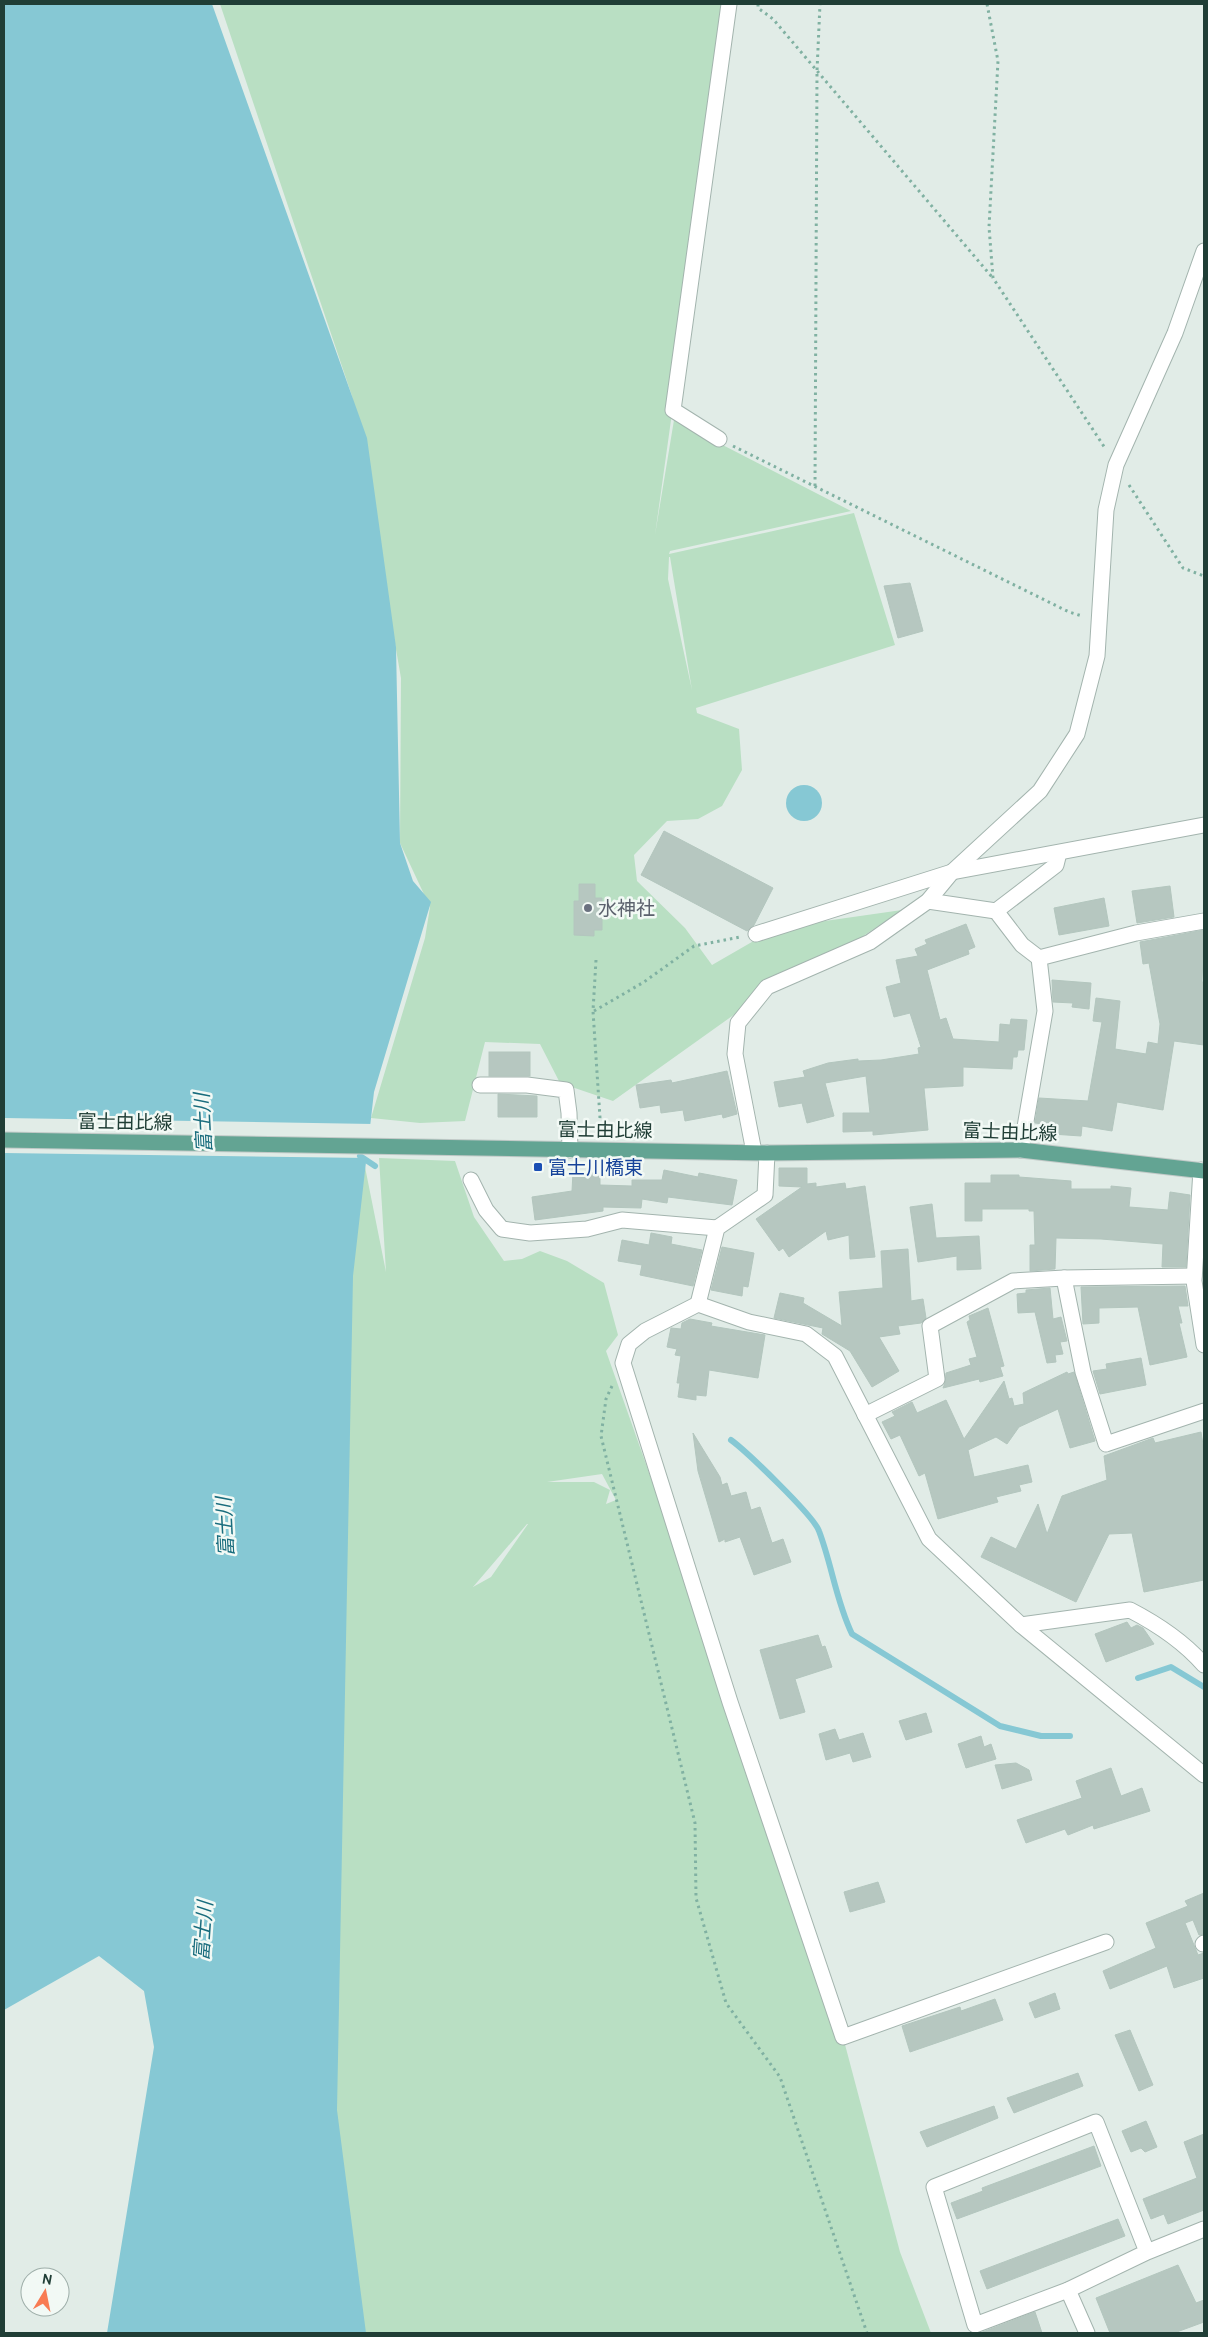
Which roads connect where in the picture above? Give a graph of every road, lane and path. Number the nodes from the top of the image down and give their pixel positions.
1 (729, 4) edge
2 (758, 4) edge
3 (820, 4) edge
4 (987, 4) edge
5 (818, 71) junction
6 (1204, 251) edge
7 (993, 278) junction
8 (719, 439) joint
9 (1116, 465) junction
10 (815, 486) junction
11 (1204, 576) edge
12 (1099, 618) junction
13 (1204, 825) edge
14 (1059, 854) junction
15 (952, 872) junction
16 (928, 901) junction
17 (996, 911) junction
18 (1204, 921) edge
19 (756, 934) joint
20 (1039, 958) junction
21 (596, 960) dead end
22 (593, 1011) junction
23 (480, 1085) dead end
24 (4, 1140) edge
25 (570, 1150) junction
26 (596, 1150) junction
27 (1021, 1150) junction
28 (761, 1152) junction
29 (1203, 1171) edge
30 (471, 1180) dead end
31 (717, 1228) junction
32 (1194, 1276) junction
33 (1064, 1278) junction
34 (698, 1304) junction
35 (1204, 1344) edge
36 (623, 1363) junction
37 (1204, 1412) edge
38 (865, 1415) junction
39 (1021, 1625) junction
40 (1204, 1663) edge
41 (1204, 1775) edge
42 (1106, 1942) dead end
43 (1204, 2229) edge
44 (1147, 2252) junction
45 (1068, 2290) junction
46 (867, 2333) edge
47 (1087, 2333) edge

1 - 8 street
2 - 5 path
3 - 5 path
4 - 7 path
5 - 7 path
5 - 10 path
6 - 9 street
7 - 9 path
8 - 10 path
9 - 11 path
9 - 12 street
10 - 12 path
12 - 15 street
13 - 14 street
14 - 15 street
14 - 17 street
15 - 16 street
15 - 19 street
16 - 17 street
16 - 28 street
17 - 20 street
18 - 20 street
19 - 22 path
20 - 27 street
21 - 22 path
22 - 26 path
23 - 25 street
24 - 25 main road, 富士由比線
25 - 26 main road, 富士由比線
26 - 28 main road, 富士由比線
27 - 28 main road, 富士由比線
27 - 29 main road, 富士由比線
28 - 31 street
29 - 32 street
30 - 31 street
31 - 34 street
32 - 33 street
32 - 35 street
33 - 37 street
33 - 38 street
34 - 36 street
34 - 38 street
36 - 42 street
36 - 46 path
38 - 39 street
39 - 40 street
39 - 41 street
43 - 44 street
44 - 45 street
44 - 45 street
45 - 47 street

